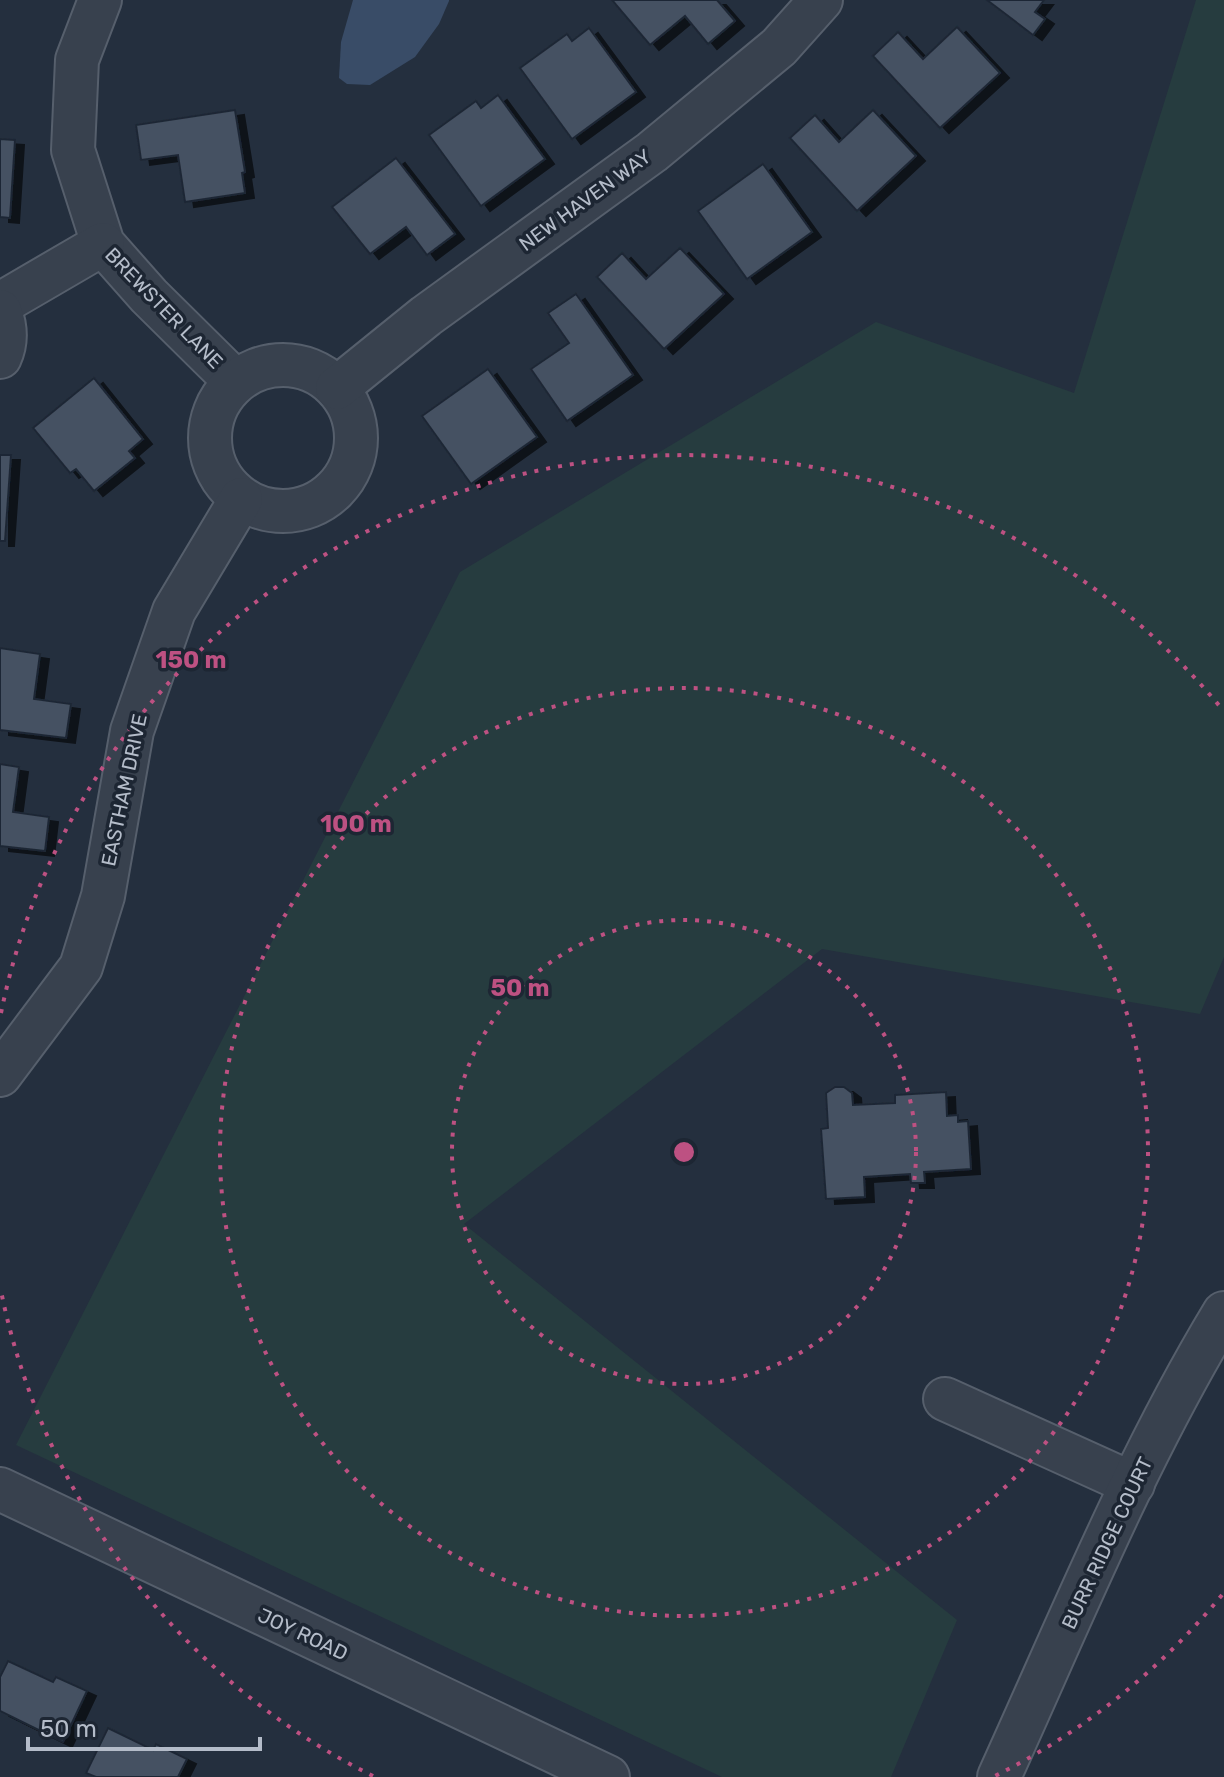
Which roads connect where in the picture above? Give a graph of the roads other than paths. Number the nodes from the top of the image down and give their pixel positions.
1 (100, 0) edge
2 (821, 0) edge
3 (103, 244) junction
4 (0, 304) edge
5 (0, 311) edge
6 (0, 357) edge
7 (235, 381) junction
8 (337, 388) junction
9 (241, 499) junction
10 (0, 1075) edge
11 (1224, 1313) edge
12 (945, 1399) dead end
13 (1133, 1484) junction
14 (0, 1489) edge
15 (608, 1777) edge
16 (999, 1777) edge

1 - 3 street, BREWSTER LANE
2 - 8 street, NEW HAVEN WAY
3 - 4 street
3 - 7 street, BREWSTER LANE
5 - 6 street
7 - 8 street
7 - 9 street
8 - 9 street
9 - 10 street, EASTHAM DRIVE
11 - 13 street, BURR RIDGE COURT
12 - 13 street
13 - 16 street, BURR RIDGE COURT
14 - 15 street, JOY ROAD

